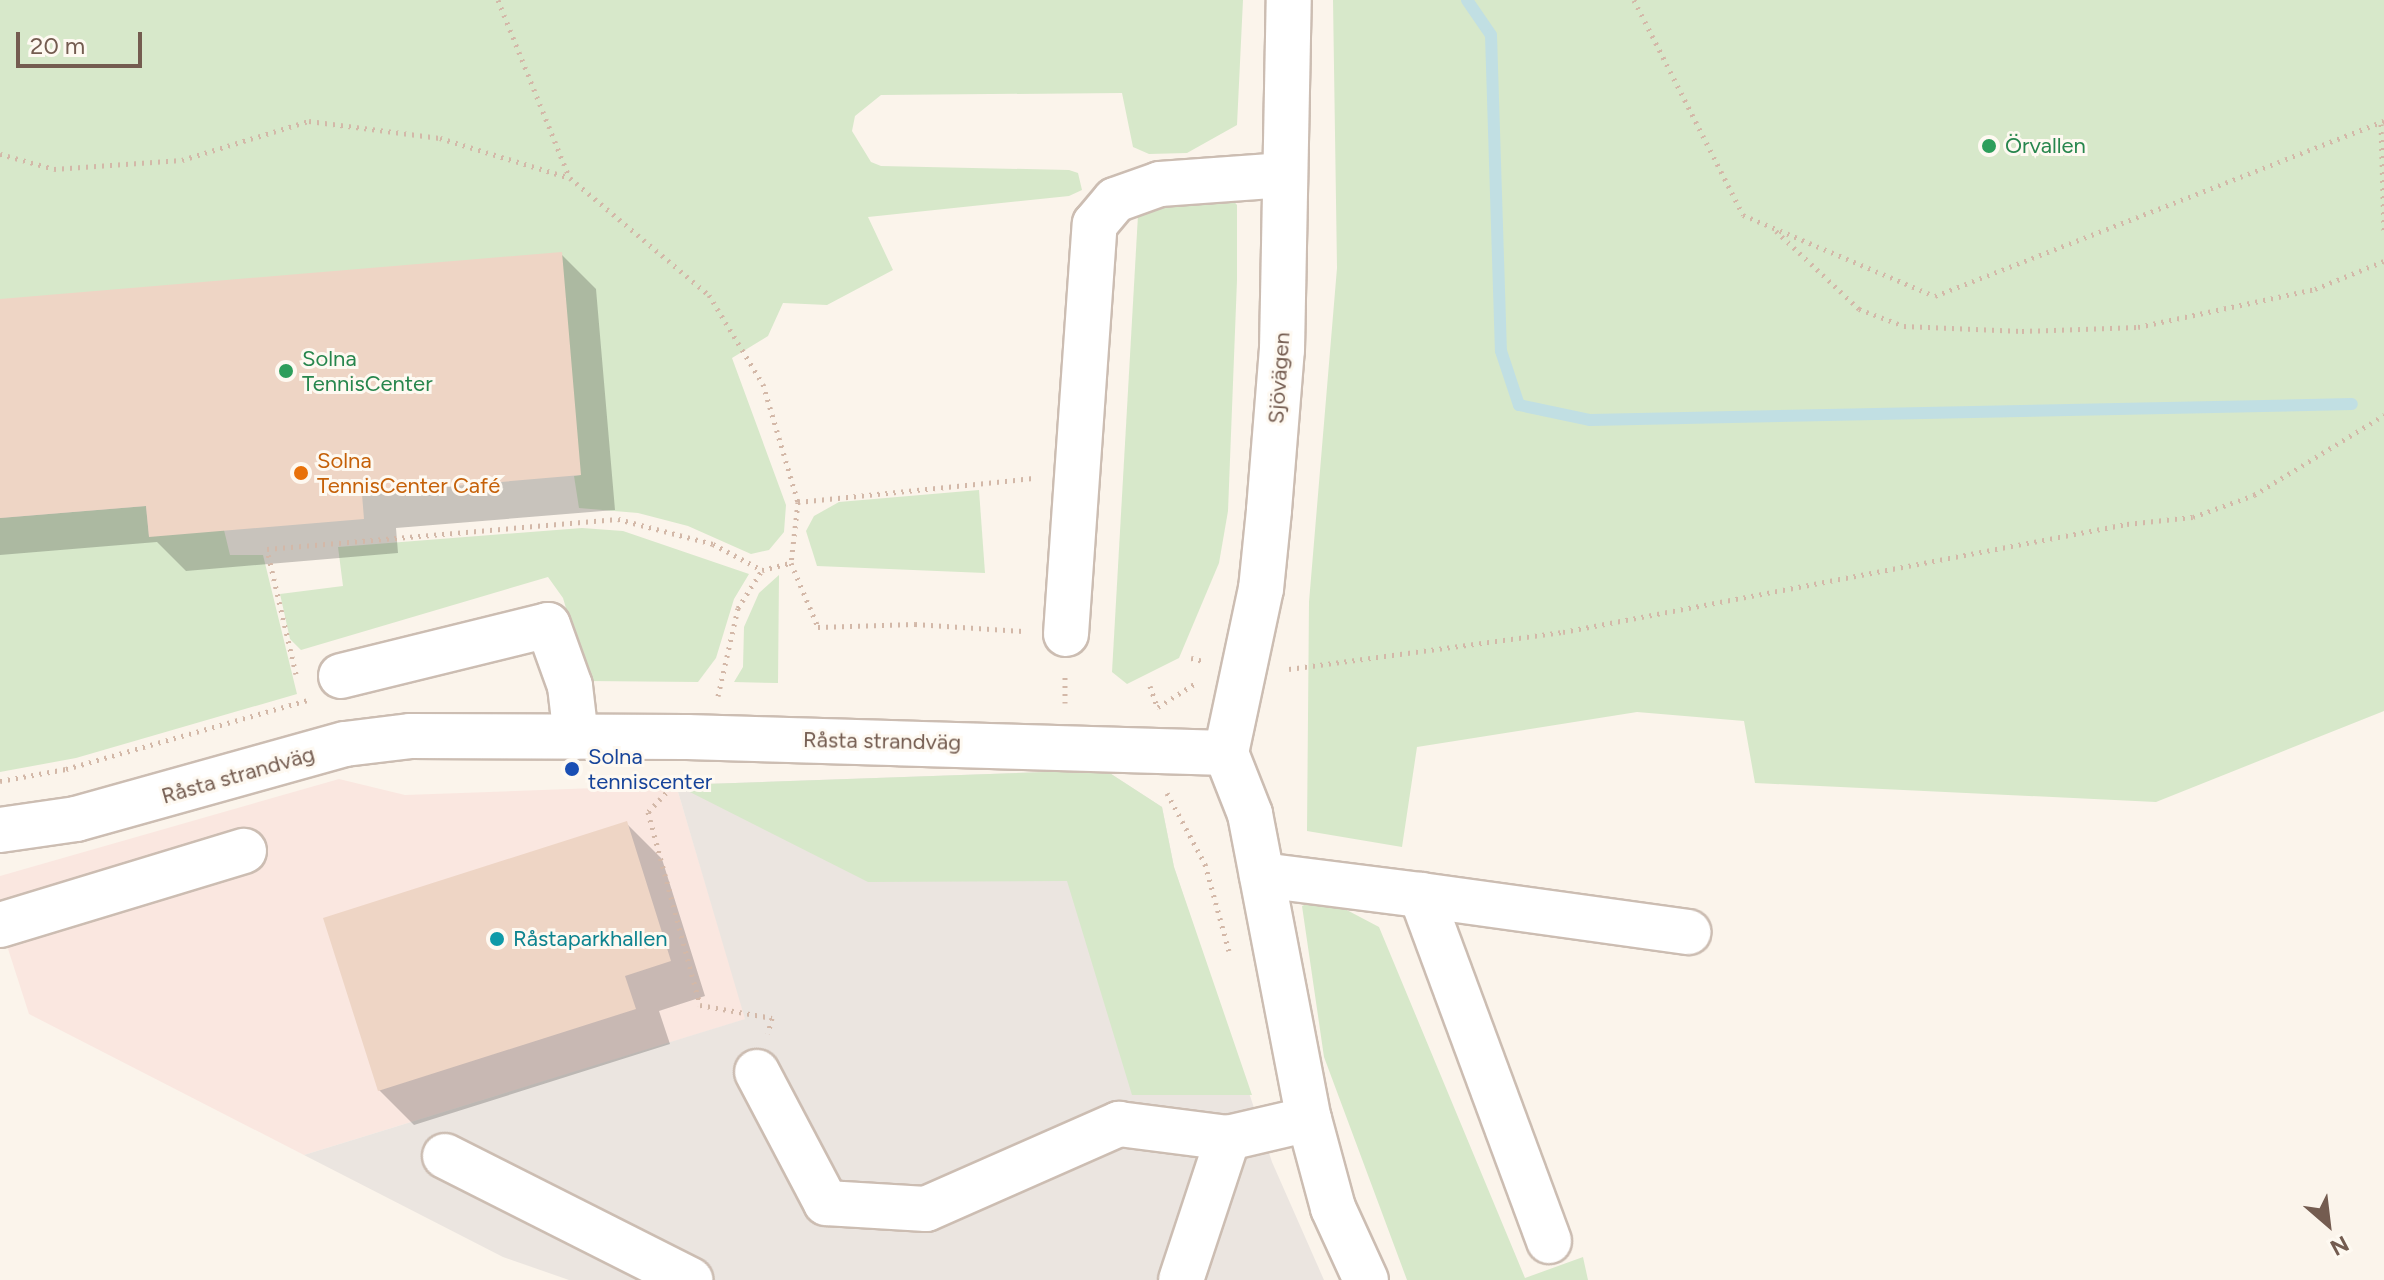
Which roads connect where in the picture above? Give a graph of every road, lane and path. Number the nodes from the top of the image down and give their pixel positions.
1 (498, 0) edge
2 (1289, 0) edge
3 (1634, 0) edge
4 (2383, 123) edge
5 (0, 154) edge
6 (1285, 175) junction
7 (570, 178) junction
8 (1772, 228) junction
9 (2384, 234) edge
10 (2384, 261) edge
11 (2384, 415) edge
12 (1080, 473) junction
13 (798, 502) junction
14 (791, 563) junction
15 (762, 570) junction
16 (1066, 634) junction
17 (1288, 669) dead end
18 (341, 676) dead end
19 (1199, 680) dead end
20 (1150, 686) dead end
21 (718, 696) dead end
22 (302, 700) dead end
23 (1065, 703) dead end
24 (576, 737) junction
25 (1226, 753) junction
26 (684, 774) dead end
27 (0, 830) edge
28 (244, 851) dead end
29 (1262, 875) junction
30 (1421, 895) junction
31 (0, 925) edge
32 (1688, 932) dead end
33 (772, 1018) dead end
34 (757, 1072) dead end
35 (1309, 1119) junction
36 (1228, 1138) junction
37 (445, 1156) dead end
38 (1549, 1241) dead end
39 (691, 1280) edge
40 (1181, 1280) edge
41 (1366, 1280) edge

1 - 7 path
2 - 6 street, Sjövägen
3 - 8 path
4 - 8 path
4 - 9 path
5 - 7 path
6 - 12 street
6 - 25 street, Sjövägen
7 - 13 path
8 - 10 path
11 - 17 path
12 - 13 path
12 - 16 street
13 - 14 path
14 - 15 path
14 - 16 path
15 - 21 path
15 - 22 path
16 - 23 path
18 - 24 street
19 - 20 path
24 - 25 street, Råsta strandväg
24 - 27 street, Råsta strandväg
25 - 29 street
26 - 33 path
28 - 31 street
29 - 30 street
29 - 35 street
30 - 32 street
30 - 38 street
34 - 36 street
35 - 36 street
35 - 41 street
36 - 40 street
37 - 39 street

